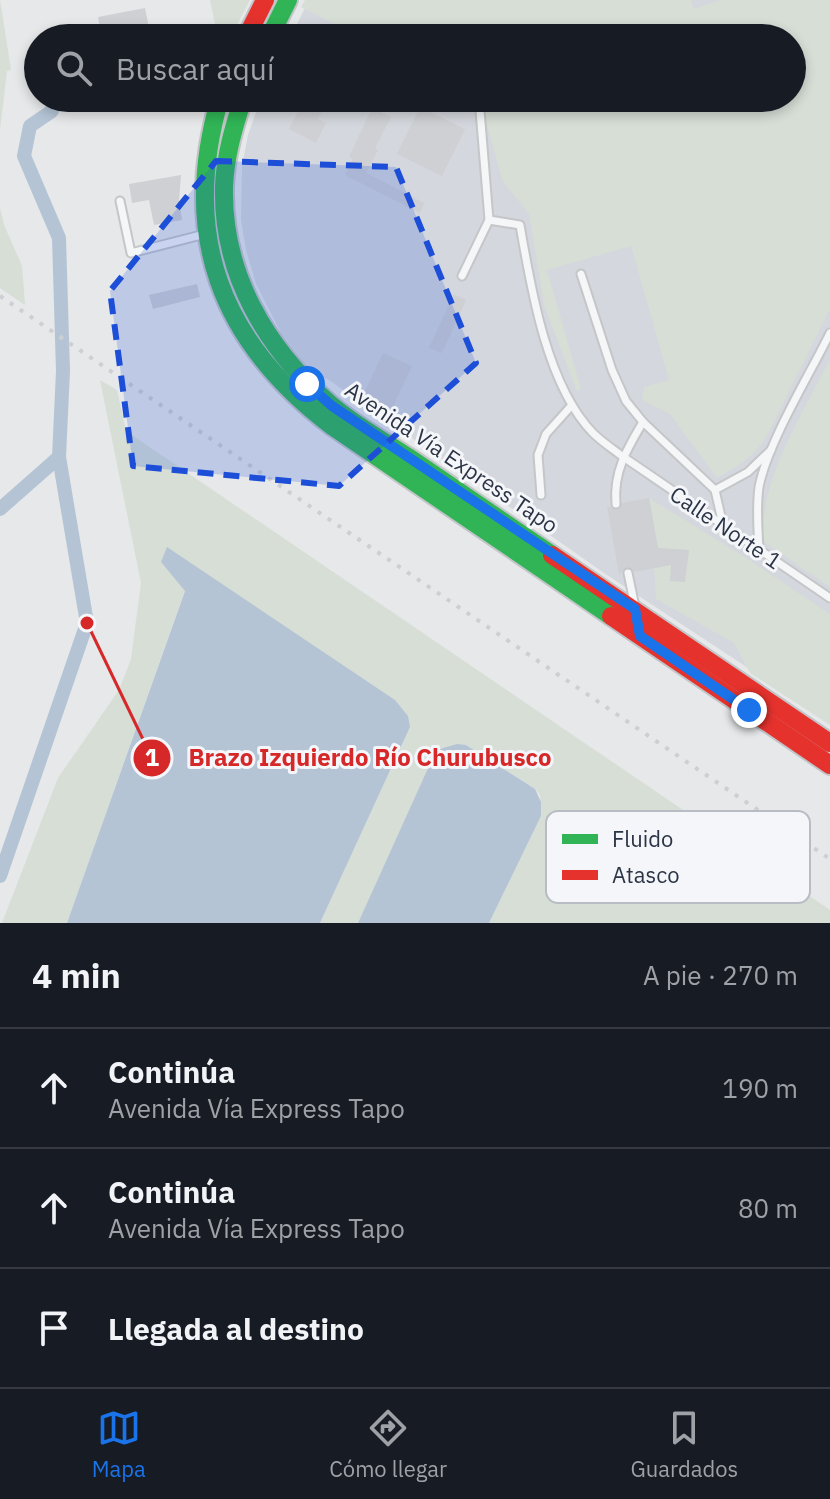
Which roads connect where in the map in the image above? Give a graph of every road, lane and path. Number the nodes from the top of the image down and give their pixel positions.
1 (265, 0) edge
2 (288, 0) edge
3 (253, 24) edge
4 (276, 24) edge
5 (216, 112) edge
6 (239, 112) edge
7 (480, 112) edge
8 (120, 201) dead end
9 (489, 220) junction
10 (207, 233) junction
11 (581, 274) dead end
12 (462, 276) dead end
13 (830, 333) edge
14 (572, 405) junction
15 (643, 422) junction
16 (773, 449) junction
17 (622, 456) junction
18 (715, 490) junction
19 (541, 495) dead end
20 (616, 504) dead end
21 (723, 525) junction
22 (759, 550) junction
23 (628, 573) dead end
24 (830, 598) edge
25 (635, 609) junction
26 (640, 636) junction
27 (830, 743) edge
28 (830, 765) edge

1 - 3 main road
2 - 4 main road
5 - 10 main road, Avenida Vía Express Tapo
6 - 25 main road, Avenida Vía Express Tapo
7 - 9 lane
8 - 10 lane
9 - 12 lane
9 - 14 lane, Calle Norte 1
10 - 26 main road, Avenida Vía Express Tapo
11 - 15 lane
13 - 16 lane
14 - 17 lane, Calle Norte 1
14 - 19 lane
15 - 17 lane
15 - 18 lane
16 - 18 lane
16 - 22 lane
17 - 20 lane
17 - 21 lane, Calle Norte 1
18 - 21 lane
21 - 22 lane, Calle Norte 1
22 - 24 lane, Calle Norte 1
23 - 25 lane
25 - 26 lane
25 - 27 main road, Avenida Vía Express Tapo
26 - 28 main road, Avenida Vía Express Tapo

